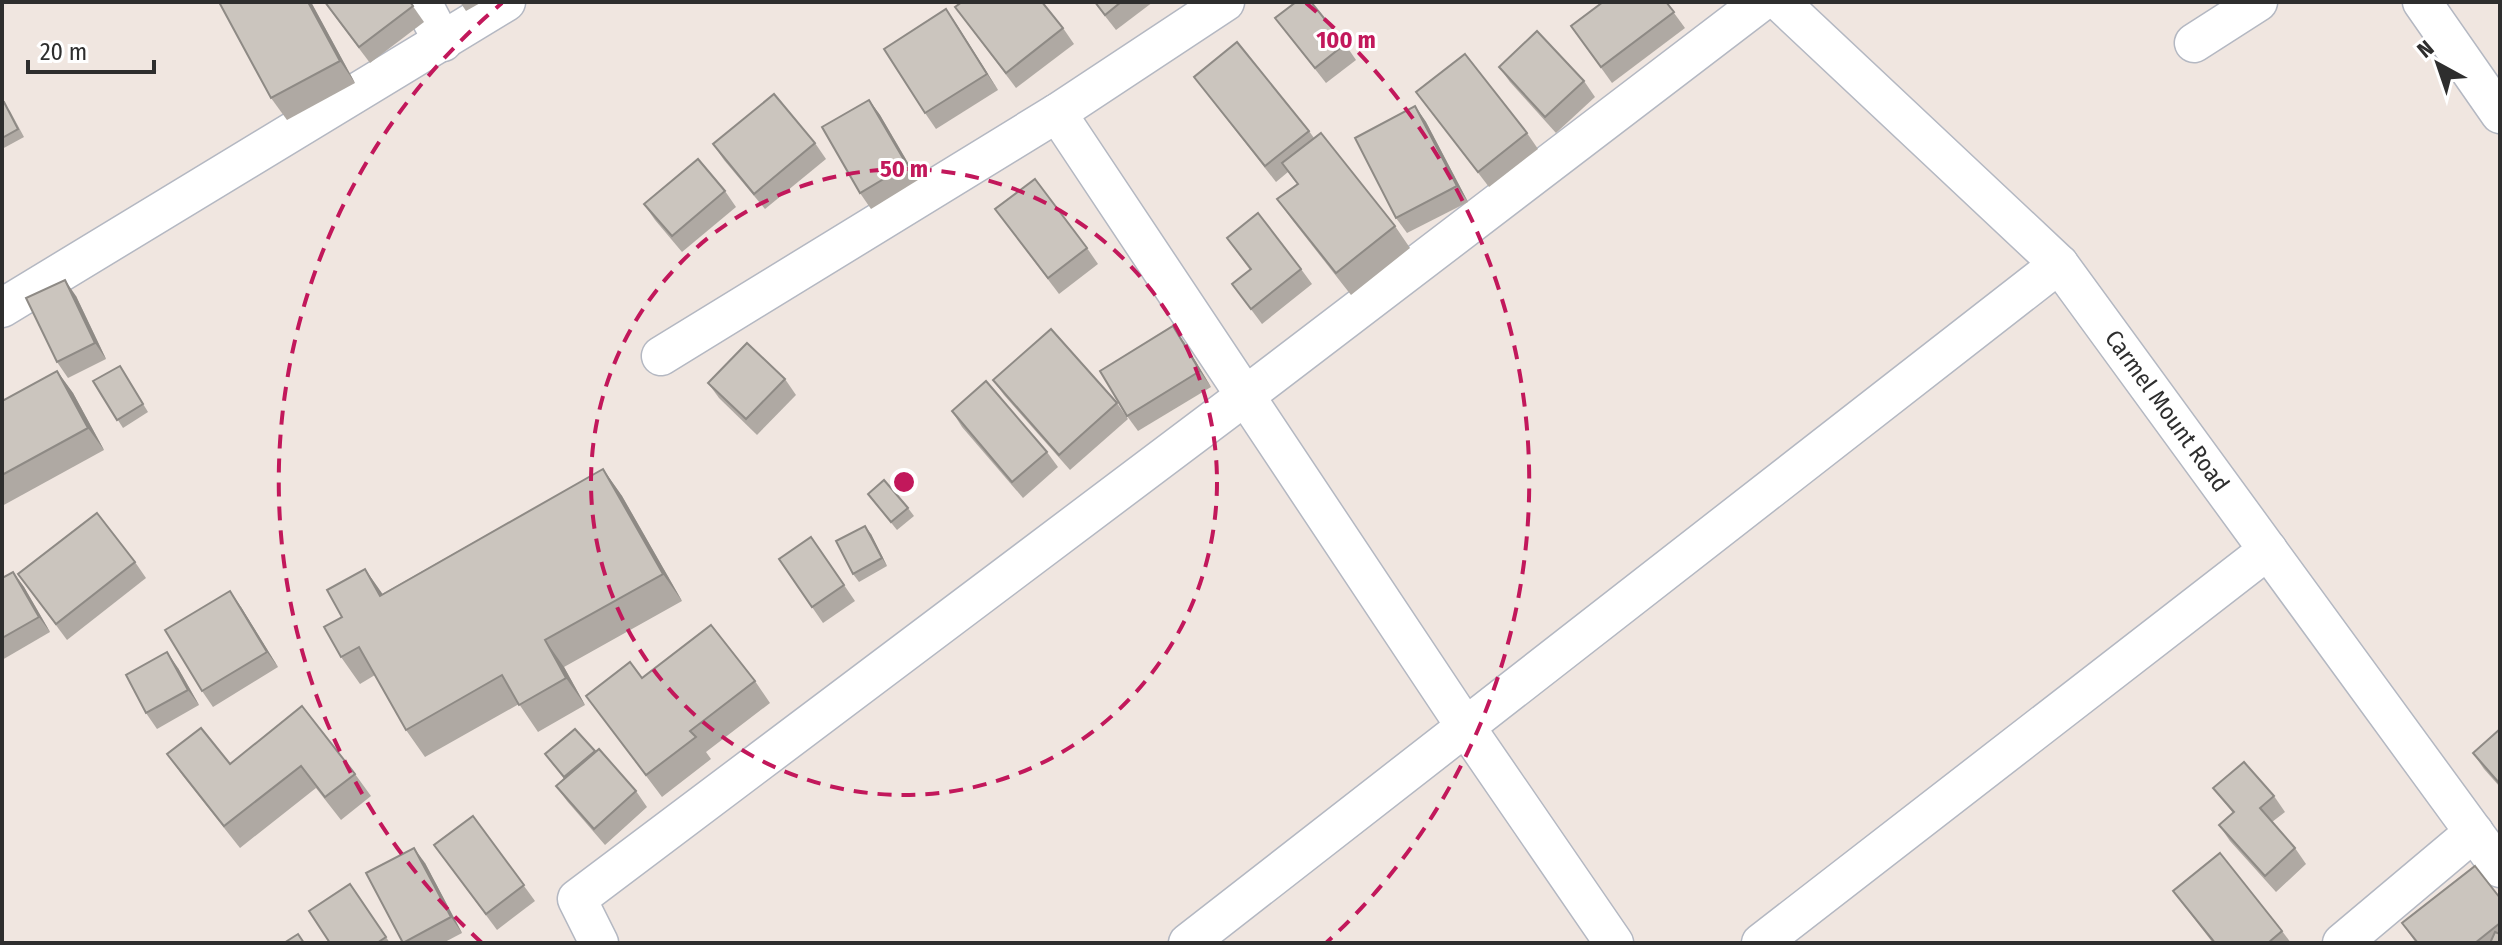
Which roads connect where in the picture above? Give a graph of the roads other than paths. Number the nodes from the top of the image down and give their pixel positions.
1 (422, 2) edge
2 (506, 2) edge
3 (1225, 2) edge
4 (1761, 2) edge
5 (1780, 2) edge
6 (2258, 2) edge
7 (2422, 2) edge
8 (443, 42) junction
9 (2194, 43) dead end
10 (1057, 113) junction
11 (2500, 114) edge
12 (2059, 264) junction
13 (2, 308) edge
14 (661, 356) dead end
15 (1245, 396) junction
16 (2268, 550) junction
17 (1465, 726) junction
18 (2474, 832) junction
19 (2500, 868) edge
20 (599, 943) edge
21 (1188, 943) edge
22 (1614, 943) edge
23 (1761, 943) edge
24 (2342, 943) edge

1 - 8 street
2 - 8 street
3 - 10 street
4 - 15 street
5 - 12 street, Carmel Mount Road
6 - 9 street
7 - 11 street
8 - 13 street
10 - 14 street
10 - 15 street
12 - 16 street, Carmel Mount Road
12 - 17 street
15 - 17 street
15 - 20 street
16 - 18 street, Carmel Mount Road
16 - 23 street
17 - 21 street
17 - 22 street
18 - 19 street, Carmel Mount Road
18 - 24 street

